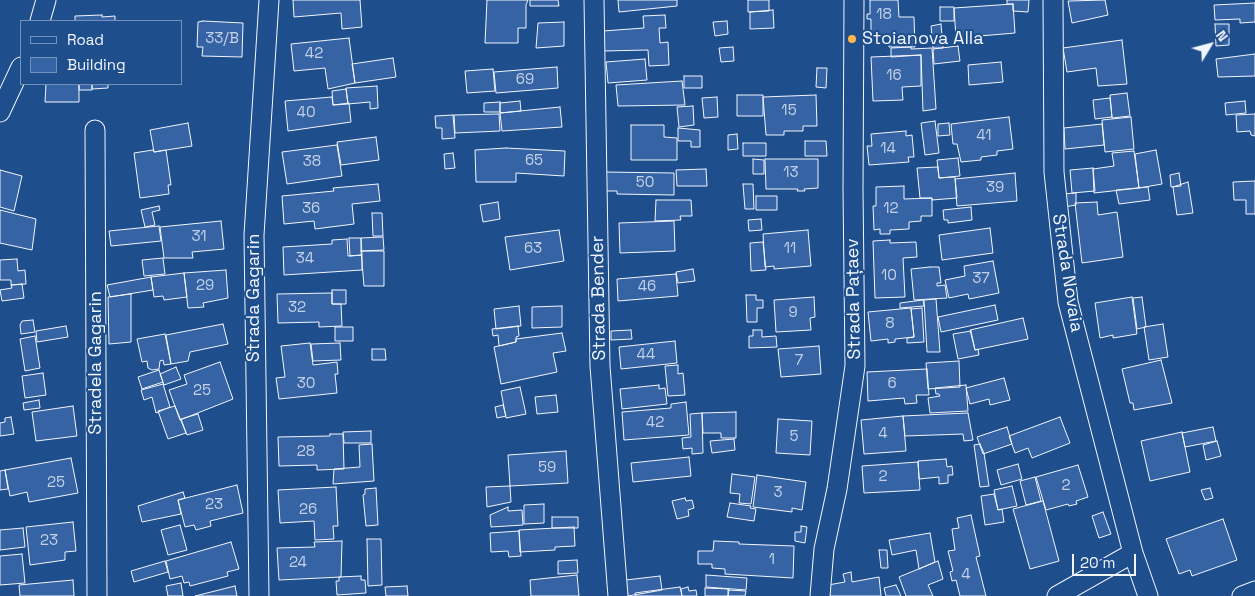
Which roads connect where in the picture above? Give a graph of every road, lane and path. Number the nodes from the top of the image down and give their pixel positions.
1 (46, 0) edge
2 (269, 0) edge
3 (594, 0) edge
4 (854, 0) edge
5 (1053, 0) edge
6 (40, 20) edge
7 (20, 69) edge
8 (0, 112) edge
9 (95, 130) dead end
10 (1133, 553) junction
11 (1255, 591) edge
12 (97, 596) edge
13 (258, 596) edge
14 (618, 596) edge
15 (820, 596) edge
16 (1056, 596) edge
17 (1148, 596) edge
18 (1242, 596) edge

1 - 6 street
2 - 13 street, Strada Gagarin
3 - 14 street, Strada Bender
4 - 15 street, Strada Pațaev
5 - 10 street, Strada Novaia
7 - 8 street
9 - 12 street, Stradela Gagarin
10 - 16 street
10 - 17 street, Strada Novaia
11 - 18 street

